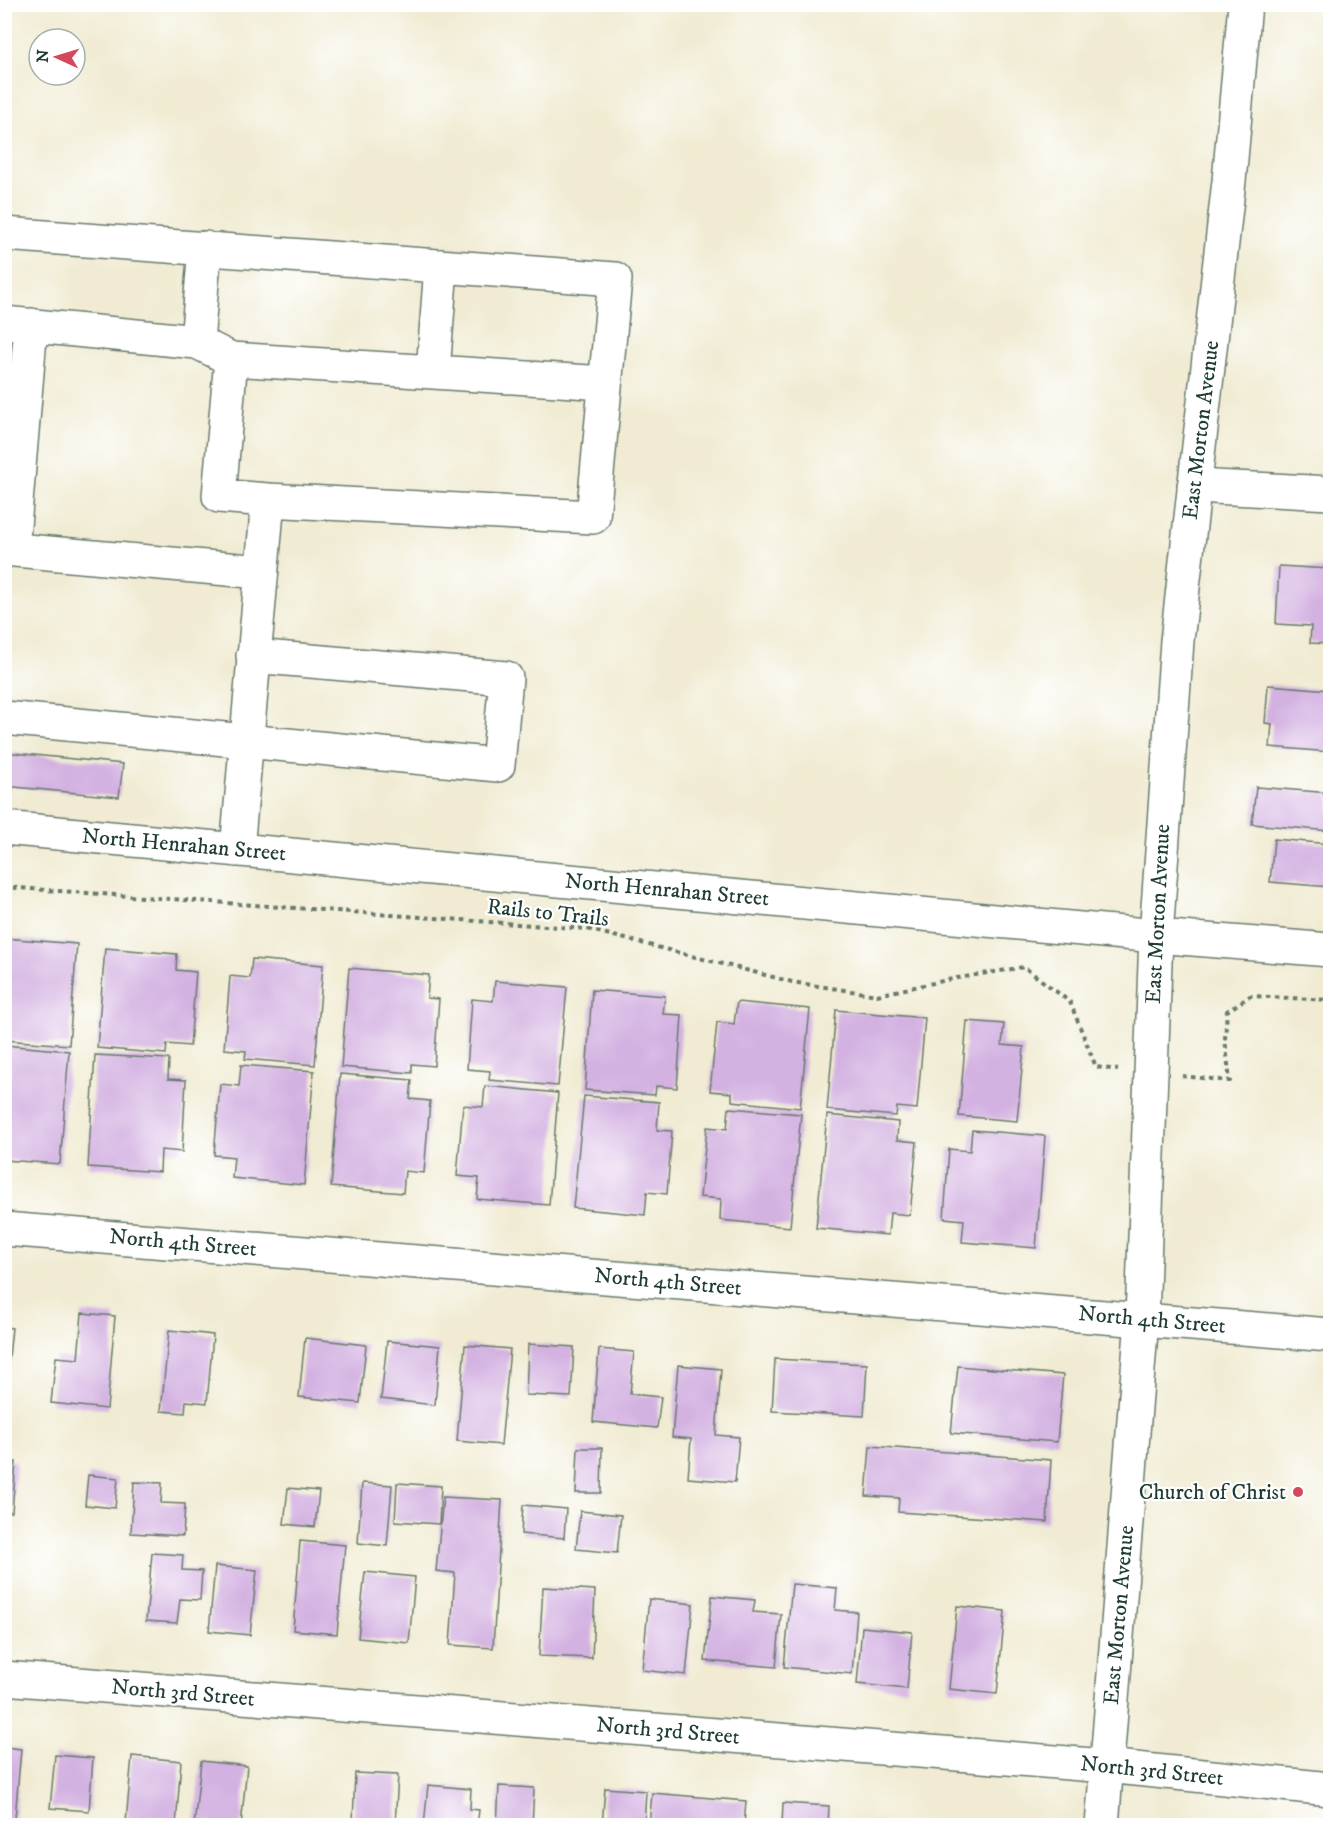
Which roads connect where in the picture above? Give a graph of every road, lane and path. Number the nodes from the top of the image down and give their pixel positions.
1 (1245, 4) edge
2 (4, 234) edge
3 (205, 248) junction
4 (441, 266) junction
5 (18, 324) edge
6 (197, 342) junction
7 (231, 359) junction
8 (433, 372) junction
9 (605, 383) junction
10 (1194, 486) junction
11 (1330, 493) edge
12 (268, 500) junction
13 (8, 549) edge
14 (261, 572) junction
15 (253, 656) junction
16 (4, 718) edge
17 (246, 742) junction
18 (4, 828) edge
19 (237, 850) junction
20 (4, 887) edge
21 (1156, 936) junction
22 (1330, 950) edge
23 (1330, 1000) edge
24 (1096, 1067) dead end
25 (1196, 1077) dead end
26 (4, 1229) edge
27 (1142, 1319) junction
28 (1330, 1335) edge
29 (4, 1678) edge
30 (1106, 1766) junction
31 (1330, 1789) edge
32 (1102, 1826) edge

1 - 10 street, East Morton Avenue
2 - 3 street
3 - 4 street
3 - 6 street
4 - 8 street
4 - 9 street
5 - 6 street
5 - 13 street
6 - 7 street
7 - 8 street
7 - 12 street
8 - 9 street
9 - 12 street
10 - 11 street
10 - 21 street, East Morton Avenue
12 - 14 street
13 - 14 street
14 - 15 street
15 - 17 street
15 - 17 street
16 - 17 street
17 - 19 street
18 - 19 street, North Henrahan Street
19 - 21 street, North Henrahan Street
20 - 24 path, Rails to Trails
21 - 22 street, North Henrahan Street
21 - 27 street, East Morton Avenue
23 - 25 path
26 - 27 street, North 4th Street
27 - 28 street, North 4th Street
27 - 30 street, East Morton Avenue
29 - 30 street, North 3rd Street
30 - 31 street, North 3rd Street
30 - 32 street, East Morton Avenue

